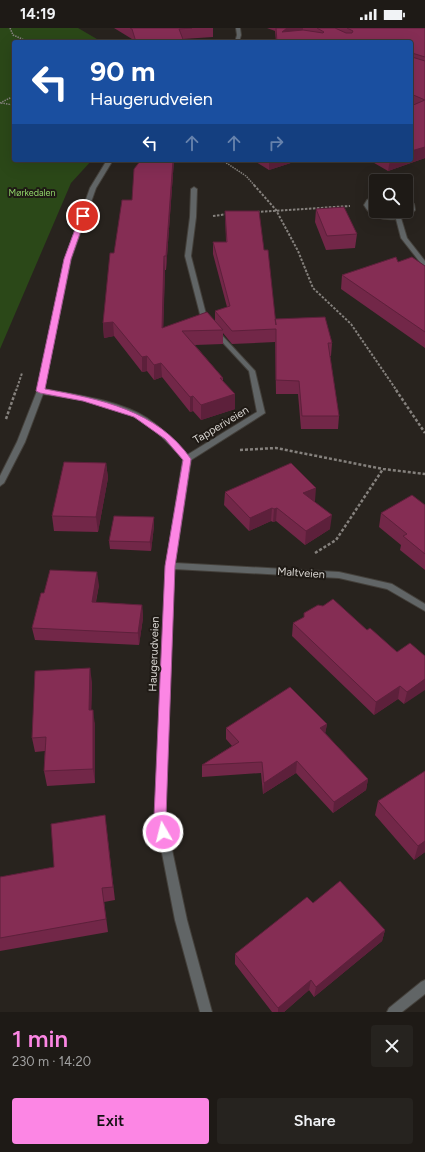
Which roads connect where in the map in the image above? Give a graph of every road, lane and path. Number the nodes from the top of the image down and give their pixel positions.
1 (10, 28) edge
2 (238, 28) edge
3 (24, 40) edge
4 (238, 40) edge
5 (12, 97) edge
6 (0, 103) edge
7 (12, 105) edge
8 (109, 162) edge
9 (225, 162) edge
10 (194, 189) dead end
11 (369, 201) edge
12 (367, 205) junction
13 (276, 210) junction
14 (369, 210) edge
15 (253, 212) edge
16 (230, 214) edge
17 (193, 217) junction
18 (398, 218) edge
19 (425, 265) edge
20 (40, 391) junction
21 (425, 433) edge
22 (240, 450) dead end
23 (187, 459) junction
24 (383, 469) junction
25 (425, 474) edge
26 (0, 483) edge
27 (170, 566) junction
28 (288, 571) junction
29 (425, 608) edge
30 (425, 986) edge
31 (206, 1012) edge
32 (393, 1012) edge

1 - 3 path
2 - 4 street
5 - 6 path
6 - 7 path
8 - 20 street
9 - 13 path
10 - 17 street, Tapperiveien
11 - 12 street
12 - 13 path
12 - 14 street
13 - 15 path
13 - 21 path
16 - 17 path
17 - 23 street, Tapperiveien
18 - 19 street
20 - 23 street
20 - 26 street
22 - 24 path
23 - 27 street, Haugerudveien
24 - 25 path
24 - 28 path
27 - 28 street, Maltveien
27 - 31 street, Haugerudveien
28 - 29 street, Maltveien
30 - 32 street

